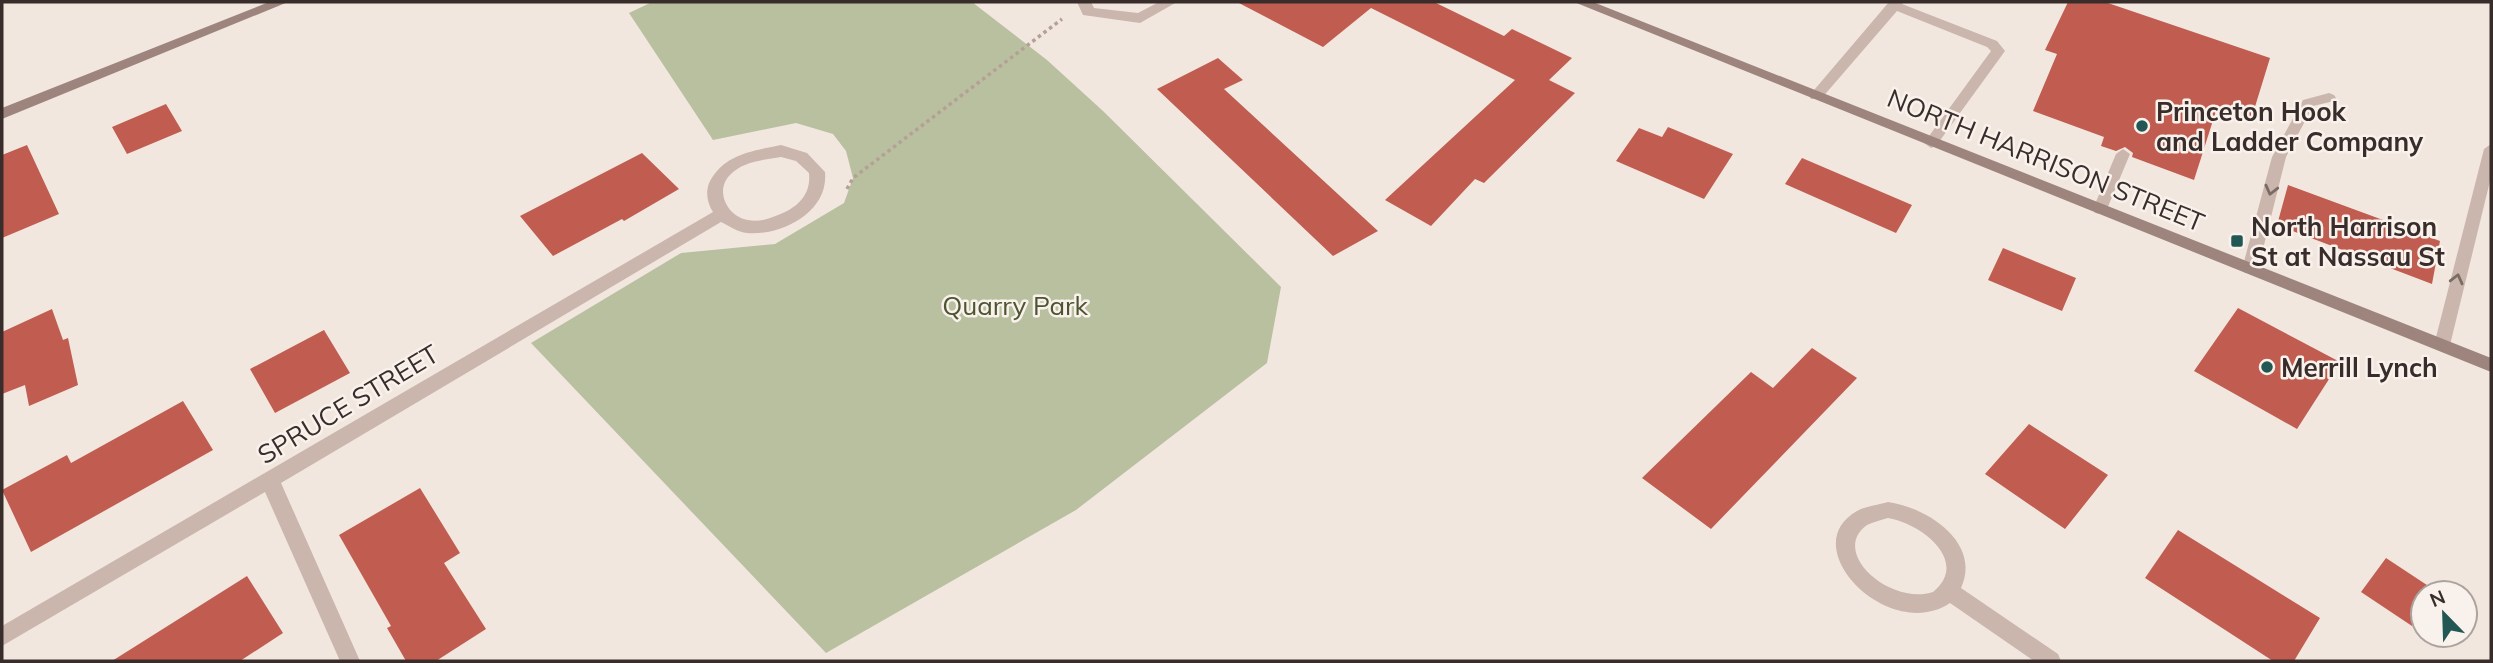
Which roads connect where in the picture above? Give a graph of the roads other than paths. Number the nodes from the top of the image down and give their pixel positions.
1 (281, 2) edge
2 (1084, 2) edge
3 (1170, 2) edge
4 (1586, 3) edge
5 (1895, 3) edge
6 (1815, 96) junction
7 (2329, 98) dead end
8 (2, 114) edge
9 (1931, 143) junction
10 (2491, 149) edge
11 (2123, 154) dead end
12 (2100, 209) junction
13 (721, 215) junction
14 (2249, 269) junction
15 (2442, 345) junction
16 (2491, 365) edge
17 (270, 481) junction
18 (1950, 592) junction
19 (2, 637) edge
20 (350, 661) edge
21 (2051, 661) edge

1 - 8 street
2 - 3 street
4 - 6 street, NORTH HARRISON STREET
5 - 6 lane
5 - 9 lane
6 - 9 street, NORTH HARRISON STREET
7 -> 14 lane
9 - 12 street, NORTH HARRISON STREET
15 -> 10 lane
11 - 12 lane
12 - 14 street, NORTH HARRISON STREET
13 - 13 street
13 - 17 street, SPRUCE STREET
14 - 15 street, NORTH HARRISON STREET
15 - 16 street, NORTH HARRISON STREET
17 - 19 street, SPRUCE STREET
17 - 20 street
18 - 18 street
18 - 21 street

